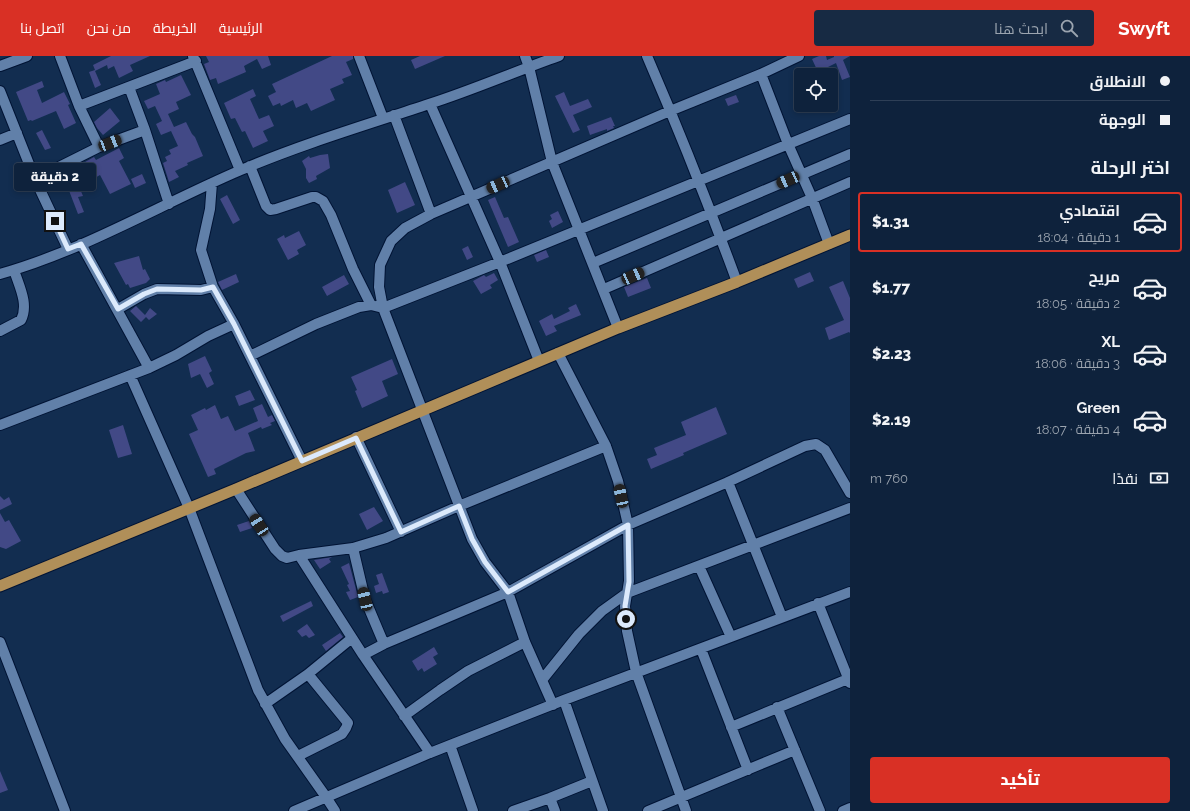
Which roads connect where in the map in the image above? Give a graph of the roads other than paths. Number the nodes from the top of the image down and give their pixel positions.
1 (27, 56) edge
2 (60, 56) edge
3 (359, 56) edge
4 (525, 56) edge
5 (559, 56) edge
6 (646, 56) edge
7 (799, 56) edge
8 (195, 58) edge
9 (0, 66) edge
10 (530, 67) junction
11 (761, 74) junction
12 (129, 87) junction
13 (0, 91) edge
14 (430, 104) junction
15 (79, 106) junction
16 (670, 111) junction
17 (394, 115) junction
18 (384, 118) junction
19 (850, 119) edge
20 (145, 130) junction
21 (17, 133) junction
22 (0, 140) edge
23 (788, 144) junction
24 (99, 147) junction
25 (850, 154) edge
26 (552, 162) junction
27 (245, 168) junction
28 (801, 174) junction
29 (35, 179) junction
30 (698, 181) junction
31 (850, 182) edge
32 (212, 183) junction
33 (471, 197) junction
34 (812, 198) junction
35 (169, 204) junction
36 (431, 214) junction
37 (711, 214) junction
38 (579, 229) junction
39 (850, 235) edge
40 (720, 238) junction
41 (81, 244) junction
42 (829, 244) junction
43 (68, 249) junction
44 (500, 262) junction
45 (593, 263) junction
46 (14, 270) junction
47 (0, 273) edge
48 (737, 282) junction
49 (213, 287) junction
50 (604, 289) junction
51 (371, 305) junction
52 (384, 308) junction
53 (118, 309) junction
54 (234, 324) junction
55 (618, 328) junction
56 (0, 331) edge
57 (558, 353) junction
58 (250, 356) junction
59 (539, 361) junction
60 (150, 368) junction
61 (130, 375) junction
62 (422, 411) junction
63 (0, 425) edge
64 (356, 438) junction
65 (606, 446) junction
66 (302, 461) junction
67 (728, 482) junction
68 (236, 489) junction
69 (850, 493) edge
70 (459, 506) junction
71 (189, 508) junction
72 (850, 508) edge
73 (628, 525) junction
74 (401, 532) junction
75 (752, 545) junction
76 (352, 548) junction
77 (299, 555) junction
78 (699, 566) junction
79 (0, 586) edge
80 (508, 592) junction
81 (850, 592) edge
82 (627, 593) junction
83 (818, 603) junction
84 (782, 617) junction
85 (730, 637) junction
86 (352, 638) junction
87 (0, 642) edge
88 (525, 642) junction
89 (384, 644) junction
90 (701, 649) junction
91 (363, 655) junction
92 (636, 672) junction
93 (308, 674) junction
94 (542, 680) junction
95 (849, 680) edge
96 (564, 700) junction
97 (265, 704) junction
98 (553, 704) junction
99 (777, 707) junction
100 (404, 716) junction
101 (731, 727) junction
102 (450, 745) junction
103 (795, 750) junction
104 (430, 753) junction
105 (298, 756) junction
106 (748, 770) junction
107 (592, 781) junction
108 (326, 797) junction
109 (550, 798) junction
110 (681, 798) junction
111 (850, 808) edge
112 (65, 811) edge
113 (294, 811) edge
114 (335, 811) edge
115 (473, 811) edge
116 (513, 811) edge
117 (555, 811) edge
118 (603, 811) edge
119 (648, 811) edge
120 (686, 811) edge
121 (820, 811) edge
122 (843, 811) edge

1 - 9 street
2 - 15 street
3 - 18 street
4 - 10 street
5 - 10 street
6 - 16 street
7 - 11 street
8 - 12 street
8 - 27 street
10 - 14 street
10 - 26 street
11 - 16 street
11 - 23 street
12 - 15 street
12 - 20 street
13 - 21 street
14 - 17 street
14 - 33 street
15 - 24 street
16 - 26 street
16 - 30 street
17 - 18 street
17 - 36 street
18 - 27 street
19 - 23 street
20 - 24 street
20 - 35 street
21 - 22 street
21 - 29 street
23 - 28 street
23 - 30 street
24 - 29 street
25 - 28 street
26 - 33 street
26 - 38 street
27 - 32 street
27 - 51 street
28 - 34 street
28 - 37 street
29 - 43 street
30 - 37 street
30 - 38 street
31 - 34 street
32 - 35 street
32 - 49 street
33 - 36 street
33 - 44 street
34 - 40 street
34 - 42 street
35 - 41 street
36 - 52 street
37 - 40 street
37 - 45 street
38 - 44 street
38 - 45 street
39 - 42 highway
40 - 48 street
40 - 50 street
41 - 43 street
41 - 53 street
42 - 48 highway
43 - 46 street
44 - 52 street
44 - 59 street
45 - 50 street
46 - 47 street
46 - 56 street
48 - 55 highway
49 - 53 street
49 - 54 street
50 - 55 street
51 - 52 street
51 - 58 street
52 - 62 street
53 - 60 street
54 - 58 street
54 - 60 street
55 - 57 highway
57 - 59 highway
57 - 65 street
58 - 66 street
59 - 62 highway
60 - 61 street
61 - 63 street
61 - 71 street
62 - 64 highway
62 - 70 street
64 - 66 highway
64 - 74 street
65 - 70 street
65 - 73 street
66 - 68 highway
67 - 69 street
67 - 73 street
67 - 75 street
68 - 71 highway
68 - 77 street
70 - 74 street
70 - 80 street
71 - 79 highway
71 - 97 street
72 - 75 street
73 - 80 street
73 - 82 street
74 - 76 street
75 - 78 street
75 - 84 street
76 - 77 street
76 - 89 street
77 - 86 street
78 - 82 street
78 - 85 street
80 - 88 street
80 - 89 street
81 - 83 street
82 - 92 street
82 - 94 street
83 - 84 street
83 - 95 street
84 - 85 street
85 - 90 street
86 - 91 street
86 - 93 street
87 - 112 street
88 - 94 street
88 - 100 street
89 - 91 street
90 - 92 street
90 - 101 street
91 - 100 street
92 - 96 street
92 - 110 street
93 - 97 street
93 - 105 street
94 - 98 street
95 - 99 street
96 - 98 street
96 - 107 street
97 - 105 street
98 - 102 street
99 - 101 street
99 - 103 street
100 - 104 street
101 - 106 street
102 - 104 street
102 - 115 street
103 - 106 street
103 - 121 street
104 - 108 street
105 - 108 street
106 - 110 street
107 - 109 street
107 - 118 street
108 - 113 street
108 - 114 street
109 - 116 street
109 - 117 street
110 - 119 street
110 - 120 street
111 - 122 street

